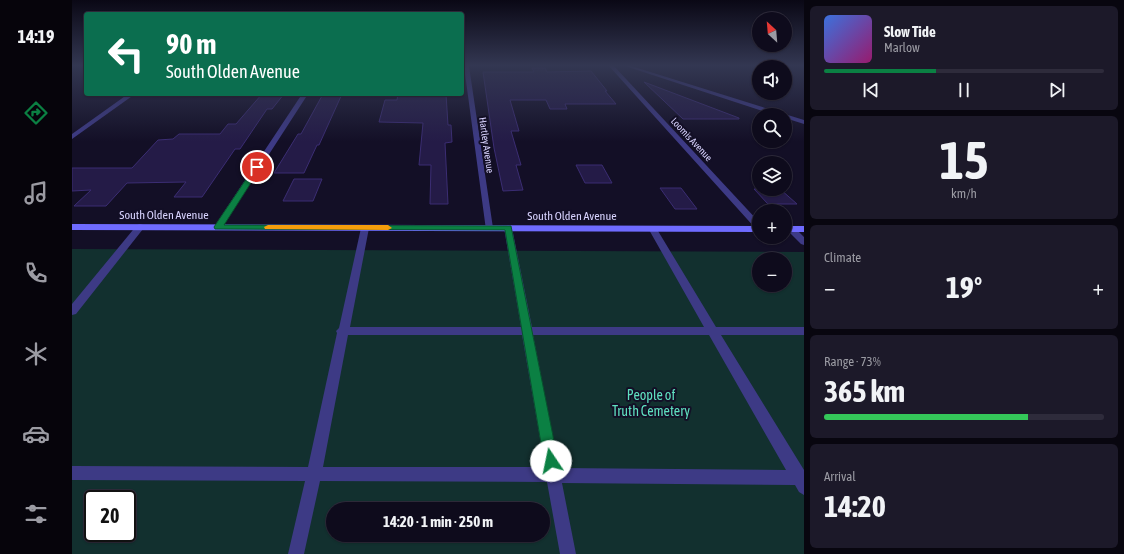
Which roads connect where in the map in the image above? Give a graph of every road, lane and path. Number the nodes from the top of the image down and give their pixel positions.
1 (470, 91) edge
2 (634, 91) edge
3 (706, 91) edge
4 (129, 96) edge
5 (304, 96) edge
6 (759, 108) edge
7 (792, 118) edge
8 (804, 122) edge
9 (72, 138) edge
10 (752, 220) edge
11 (72, 227) edge
12 (140, 227) junction
13 (218, 227) junction
14 (364, 228) junction
15 (489, 228) junction
16 (508, 228) junction
17 (652, 228) junction
18 (752, 228) edge
19 (792, 229) edge
20 (804, 229) edge
21 (792, 232) edge
22 (804, 242) edge
23 (72, 311) edge
24 (342, 331) junction
25 (527, 331) junction
26 (712, 331) junction
27 (804, 331) edge
28 (72, 473) edge
29 (314, 474) junction
30 (554, 475) junction
31 (802, 481) edge
32 (296, 554) edge
33 (568, 554) edge

1 - 15 street, Hartley Avenue
2 - 10 street, Loomis Avenue
3 - 6 street
4 - 9 street
5 - 13 street
7 - 8 street
11 - 12 main road, South Olden Avenue
12 - 13 main road, South Olden Avenue
12 - 23 street
13 - 14 main road, South Olden Avenue
14 - 15 main road, South Olden Avenue
14 - 24 street
15 - 16 main road, South Olden Avenue
16 - 17 main road, South Olden Avenue
16 - 25 street
17 - 18 main road, South Olden Avenue
17 - 26 street
19 - 20 main road
21 - 22 street
24 - 25 street
24 - 29 street
25 - 26 street
25 - 30 street
26 - 27 street
26 - 31 street
28 - 29 street
29 - 30 street
29 - 32 street
30 - 31 street
30 - 33 street

